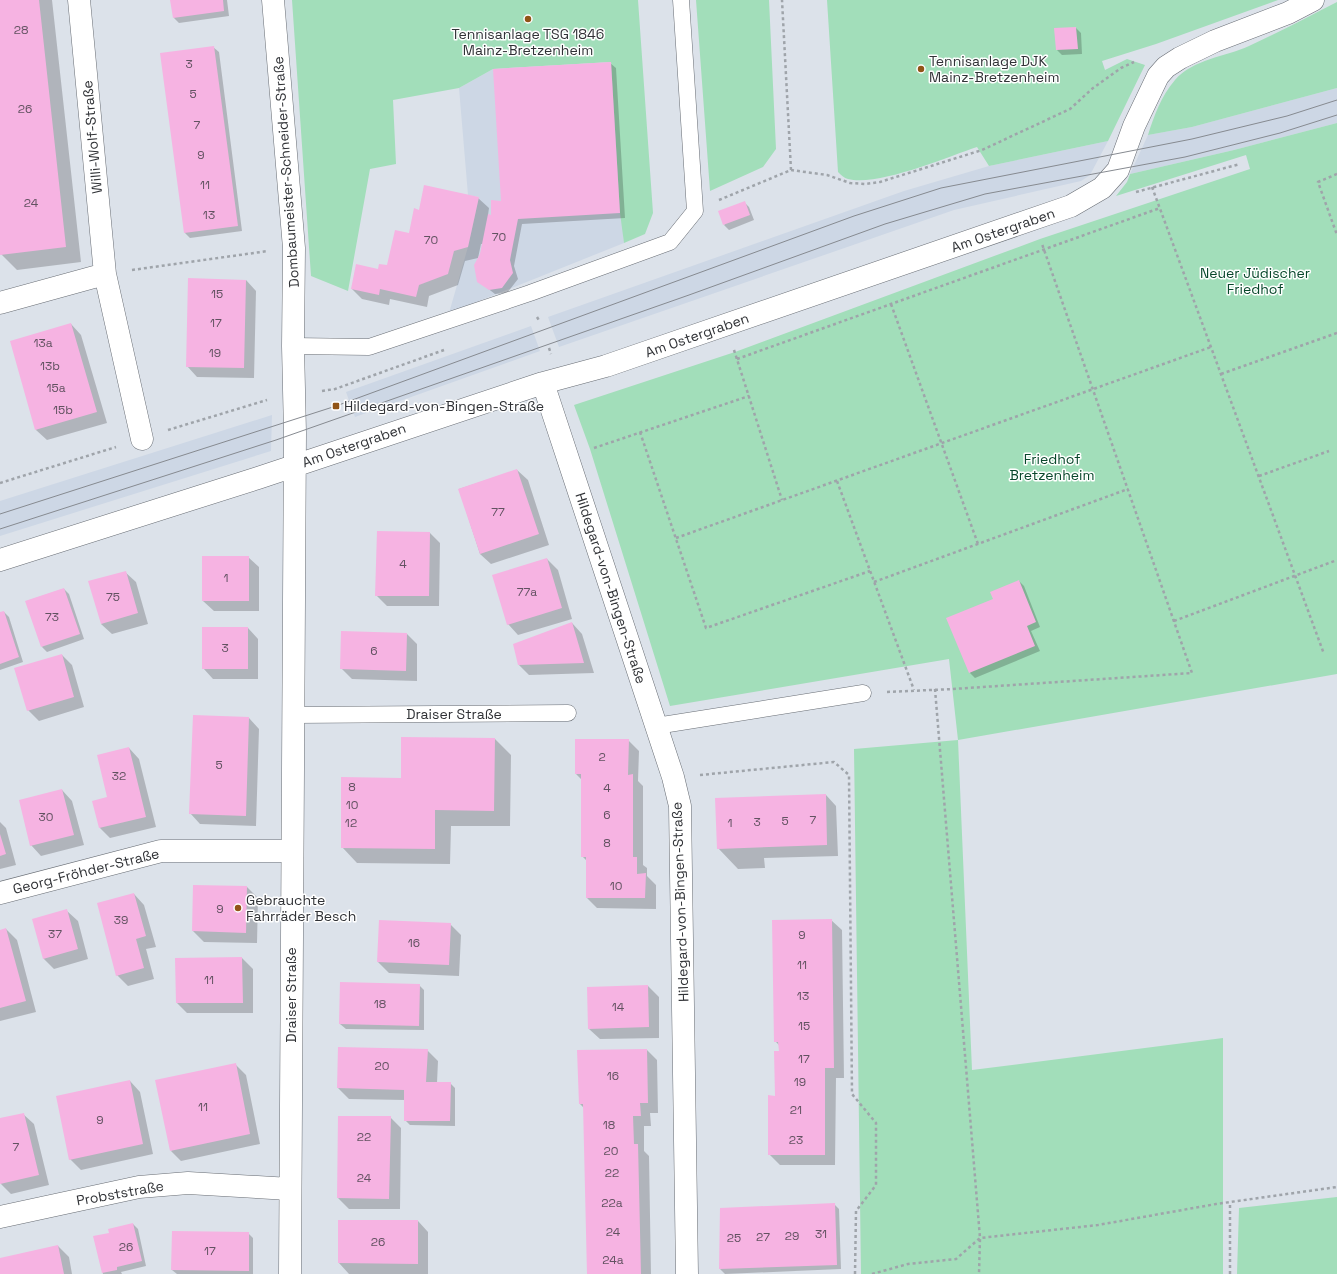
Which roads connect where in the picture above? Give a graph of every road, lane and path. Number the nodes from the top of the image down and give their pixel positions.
1 (79, 0) edge
2 (273, 0) edge
3 (680, 0) edge
4 (782, 0) edge
5 (1313, 0) edge
6 (1135, 62) dead end
7 (1240, 164) dead end
8 (791, 170) junction
9 (1337, 174) edge
10 (1152, 187) junction
11 (1131, 194) dead end
12 (1160, 208) junction
13 (695, 211) junction
14 (1337, 235) edge
15 (1040, 239) dead end
16 (1044, 249) junction
17 (263, 252) dead end
18 (147, 268) dead end
19 (105, 274) junction
20 (0, 303) edge
21 (891, 304) junction
22 (531, 319) dead end
23 (540, 322) dead end
24 (1337, 333) edge
25 (293, 346) junction
26 (733, 346) dead end
27 (1211, 347) junction
28 (446, 349) dead end
29 (737, 359) junction
30 (1221, 374) junction
31 (543, 383) junction
32 (1093, 389) junction
33 (316, 392) dead end
34 (749, 396) junction
35 (640, 432) junction
36 (142, 439) dead end
37 (942, 443) junction
38 (1329, 452) dead end
39 (567, 457) junction
40 (294, 465) junction
41 (1259, 476) junction
42 (837, 481) junction
43 (1128, 489) junction
44 (782, 500) junction
45 (676, 538) junction
46 (978, 544) junction
47 (0, 560) edge
48 (1337, 560) edge
49 (870, 570) junction
50 (1295, 576) junction
51 (874, 582) junction
52 (1174, 621) junction
53 (1324, 654) dead end
54 (935, 689) junction
55 (914, 690) junction
56 (863, 693) joint
57 (568, 713) dead end
58 (293, 715) junction
59 (656, 726) junction
60 (673, 777) junction
61 (292, 851) junction
62 (0, 893) edge
63 (1337, 1187) edge
64 (290, 1189) junction
65 (1230, 1202) junction
66 (0, 1217) edge
67 (980, 1238) junction
68 (290, 1274) edge
69 (687, 1274) edge
70 (855, 1274) edge
71 (872, 1274) edge
72 (979, 1274) edge
73 (1230, 1274) edge

1 - 19 street, Willi-Wolf-Straße
2 - 25 street, Dombaumeister-Schneider-Straße
3 - 13 lane
4 - 8 path
5 - 31 street, Am Ostergraben
6 - 8 path
7 - 10 path
8 - 13 path
9 - 14 path
10 - 11 path
10 - 12 path
12 - 16 path
12 - 27 path
13 - 25 lane
15 - 16 path
16 - 21 path
16 - 32 path
17 - 18 path
19 - 20 street
19 - 36 street, Willi-Wolf-Straße
21 - 29 path
21 - 37 path
22 - 23 path
24 - 30 path
25 - 40 street, Dombaumeister-Schneider-Straße
26 - 29 path
27 - 30 path
27 - 32 path
28 - 33 path
29 - 34 path
30 - 41 path
31 - 39 street, Hildegard-von-Bingen-Straße
31 - 40 street, Am Ostergraben
32 - 37 path
32 - 43 path
34 - 35 path
34 - 44 path
35 - 39 path
35 - 45 path
37 - 42 path
37 - 46 path
38 - 41 path
39 - 59 street, Hildegard-von-Bingen-Straße
40 - 47 street, Am Ostergraben
40 - 58 street, Draiser Straße
41 - 50 path
42 - 44 path
42 - 49 path
43 - 46 path
43 - 52 path
44 - 45 path
45 - 49 path
46 - 51 path
48 - 50 path
49 - 51 path
50 - 52 path
50 - 53 path
51 - 55 path
52 - 54 path
54 - 55 path
54 - 67 path
55 - 56 path
56 - 59 lane
57 - 58 lane, Draiser Straße
58 - 61 street, Draiser Straße
59 - 60 street, Hildegard-von-Bingen-Straße
60 - 69 street, Hildegard-von-Bingen-Straße
60 - 70 path
61 - 62 street, Georg-Fröhder-Straße
61 - 64 street, Draiser Straße
63 - 65 path
64 - 66 street, Probststraße
64 - 68 street, Draiser Straße
65 - 67 path
65 - 73 path
67 - 71 path
67 - 72 path

